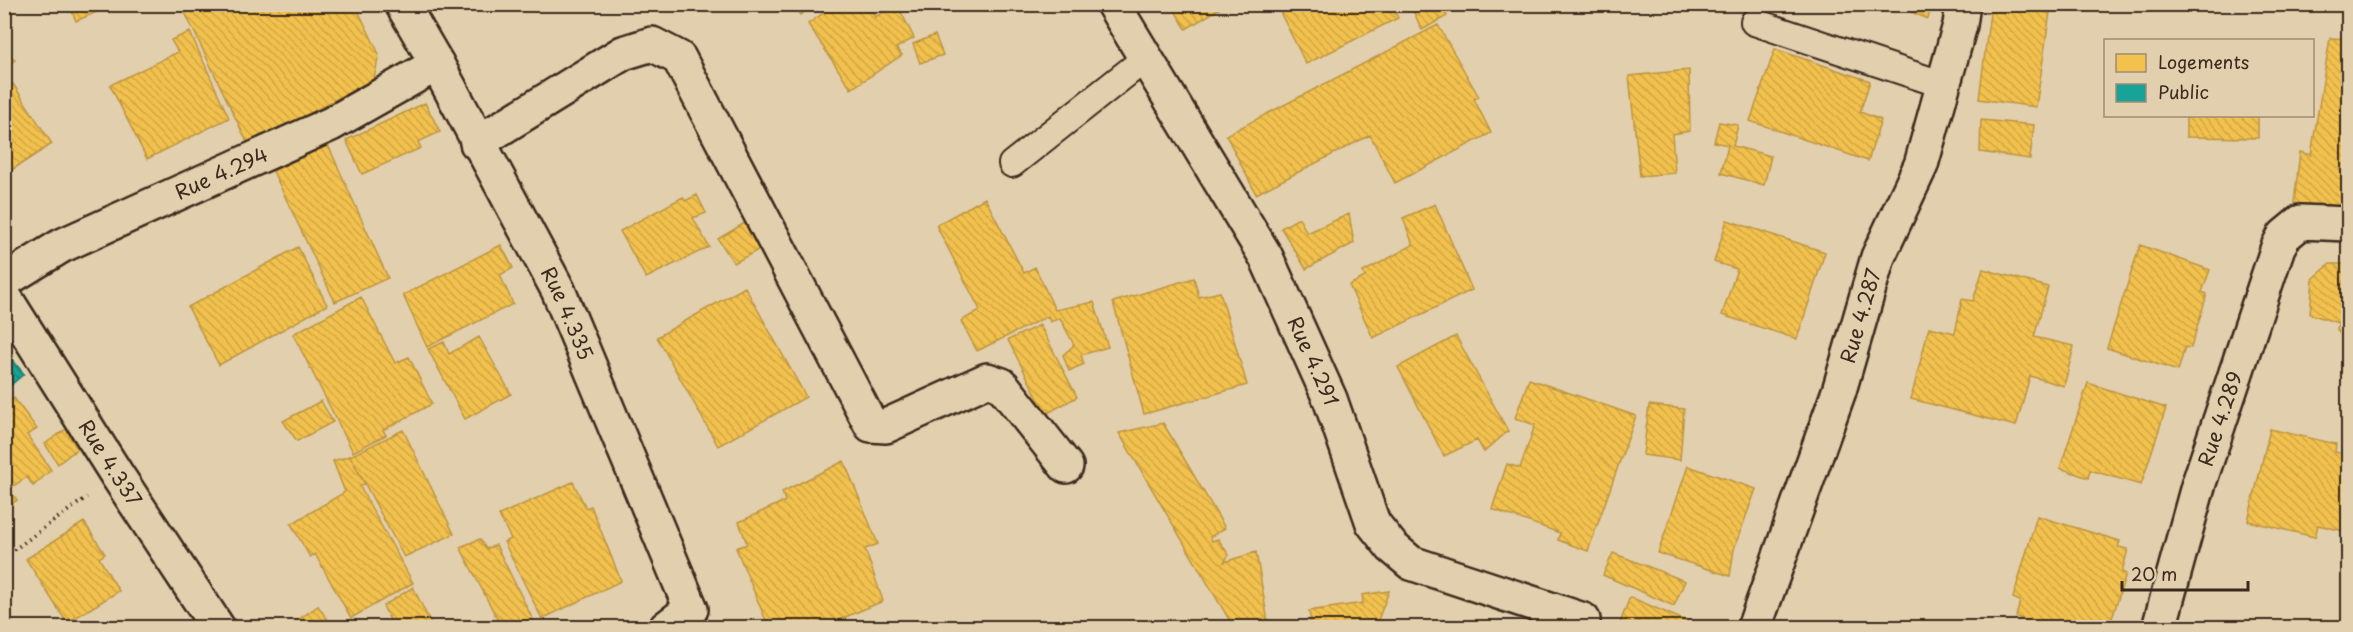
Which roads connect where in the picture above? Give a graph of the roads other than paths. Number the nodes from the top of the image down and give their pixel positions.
1 (402, 4) edge
2 (1113, 4) edge
3 (1963, 4) edge
4 (1754, 22) dead end
5 (1146, 58) junction
6 (437, 64) junction
7 (1944, 85) junction
8 (477, 143) junction
9 (1012, 164) dead end
10 (2349, 224) edge
11 (4, 281) edge
12 (4, 296) edge
13 (1066, 466) dead end
14 (1582, 620) dead end
15 (685, 621) edge
16 (218, 627) edge
17 (1754, 627) edge
18 (2159, 627) edge

1 - 6 street, Rue 4.335
2 - 5 street, Rue 4.291
3 - 7 street, Rue 4.287
4 - 7 lane
5 - 9 lane
5 - 14 street, Rue 4.291
6 - 8 street, Rue 4.335
6 - 11 street, Rue 4.294
7 - 17 street, Rue 4.287
8 - 13 street
8 - 15 street, Rue 4.335
10 - 18 street, Rue 4.289
12 - 16 street, Rue 4.337

